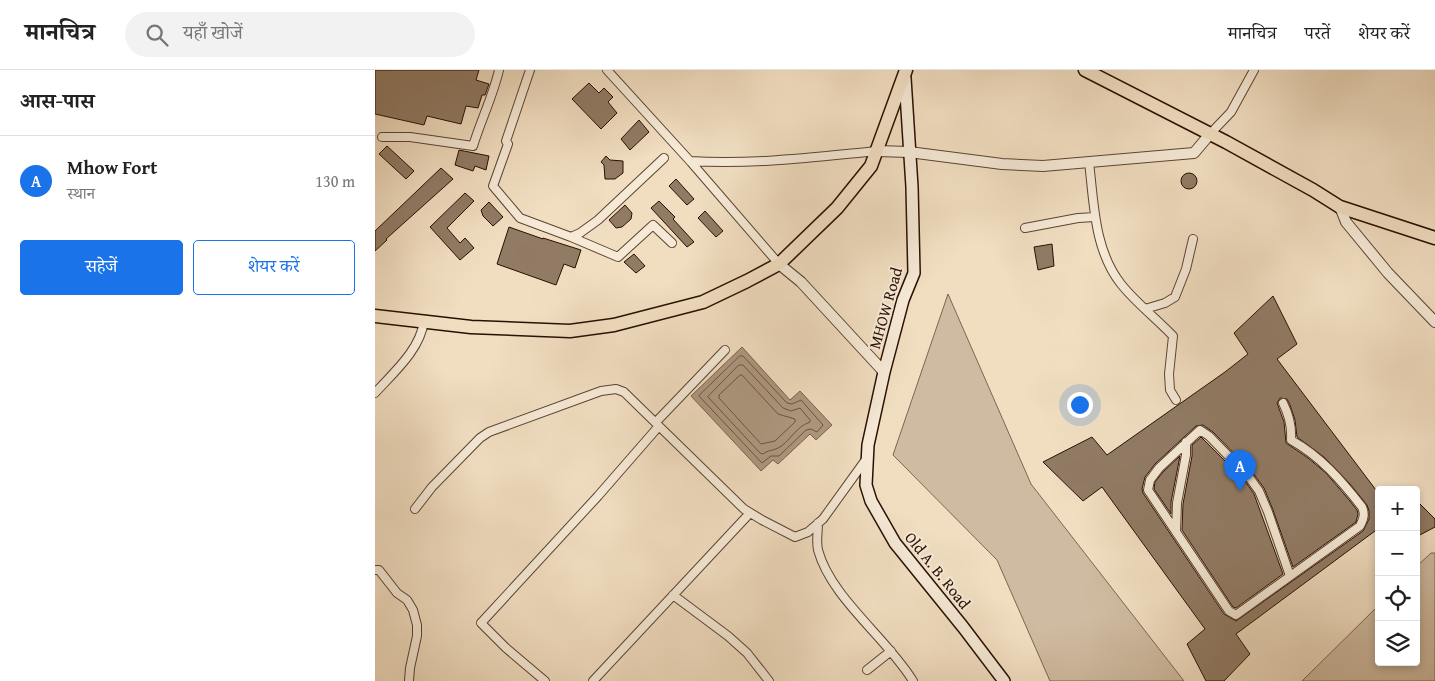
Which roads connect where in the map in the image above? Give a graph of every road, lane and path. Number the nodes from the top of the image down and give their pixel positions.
1 (499, 70) edge
2 (530, 70) edge
3 (607, 70) edge
4 (1085, 70) edge
5 (1254, 70) edge
6 (906, 74) edge
7 (1210, 134) junction
8 (382, 137) dead end
9 (877, 152) junction
10 (909, 152) junction
11 (664, 158) dead end
12 (690, 161) junction
13 (1089, 162) junction
14 (1340, 207) junction
15 (1095, 217) junction
16 (1025, 228) dead end
17 (571, 237) junction
18 (1435, 238) edge
19 (1193, 239) dead end
20 (672, 243) dead end
21 (779, 264) junction
22 (1145, 309) junction
23 (375, 316) edge
24 (424, 321) junction
25 (1435, 322) edge
26 (725, 350) dead end
27 (883, 372) junction
28 (375, 394) edge
29 (1176, 400) dead end
30 (1283, 403) dead end
31 (657, 424) junction
32 (1186, 442) junction
33 (867, 464) junction
34 (415, 509) dead end
35 (750, 512) junction
36 (818, 523) junction
37 (1176, 532) junction
38 (375, 570) edge
39 (1290, 576) junction
40 (673, 595) junction
41 (891, 651) junction
42 (867, 670) dead end
43 (409, 681) edge
44 (545, 681) edge
45 (593, 681) edge
46 (769, 681) edge
47 (913, 681) edge
48 (1004, 681) edge

1 - 8 street
2 - 17 street
3 - 12 street
4 - 7 main road
5 - 7 street
6 - 9 main road
6 - 10 main road, MHOW Road
7 - 13 street
7 - 14 main road
9 - 10 street
9 - 12 street
9 - 21 main road
10 - 13 street
10 - 27 main road, MHOW Road
11 - 17 street
12 - 21 street
13 - 15 street
14 - 18 main road
14 - 25 street
15 - 16 street
15 - 22 street
17 - 20 street
19 - 22 street
21 - 24 main road
21 - 27 street
22 - 29 street
23 - 24 main road
24 - 28 street
26 - 31 street
27 - 33 main road, MHOW Road
30 - 39 street
31 - 34 street
31 - 35 street
31 - 44 street
32 - 37 street
32 - 37 street
32 - 39 street
33 - 36 street
33 - 48 main road, Old A. B. Road
35 - 36 street
35 - 40 street
36 - 41 street
37 - 39 street
38 - 43 street
40 - 45 street
40 - 46 street
41 - 42 street
41 - 47 street

